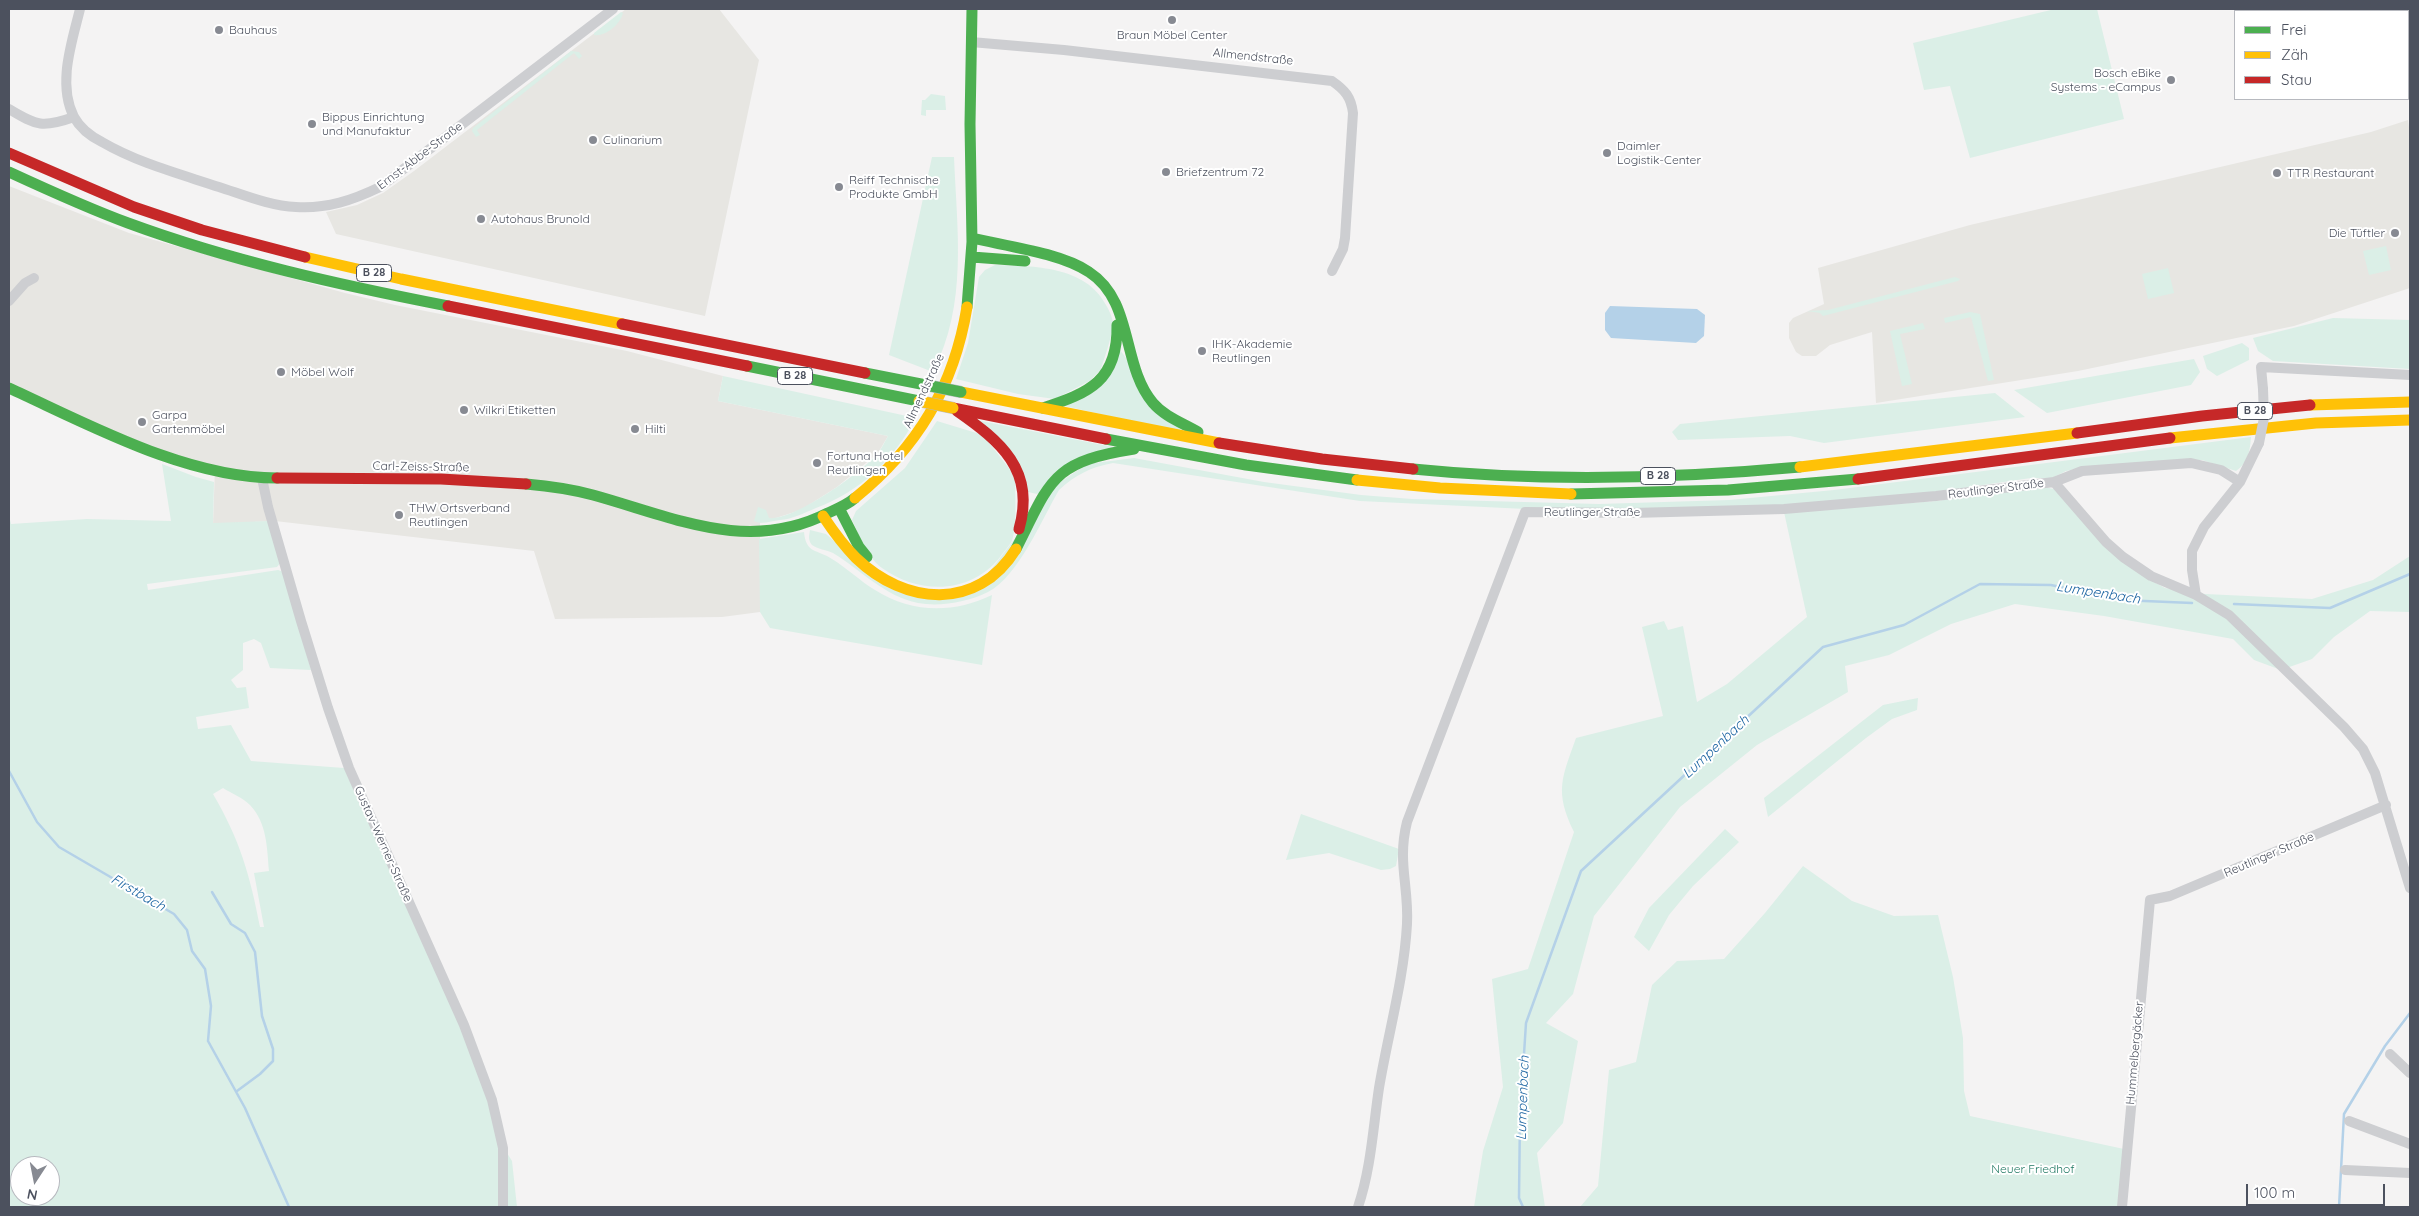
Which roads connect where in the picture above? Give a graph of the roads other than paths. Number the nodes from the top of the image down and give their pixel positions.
1 (80, 9) edge
2 (613, 9) edge
3 (972, 9) edge
4 (971, 42) junction
5 (9, 109) edge
6 (74, 116) junction
7 (9, 153) edge
8 (9, 172) edge
9 (972, 238) junction
10 (972, 257) junction
11 (1332, 271) dead end
12 (34, 278) dead end
13 (9, 300) edge
14 (2410, 375) edge
15 (9, 388) edge
16 (2410, 402) edge
17 (954, 408) junction
18 (1043, 408) junction
19 (2410, 420) edge
20 (1217, 442) junction
21 (1146, 447) junction
22 (262, 478) junction
23 (2054, 482) junction
24 (2240, 482) junction
25 (839, 508) junction
26 (823, 516) junction
27 (2196, 595) junction
28 (2386, 805) junction
29 (2410, 888) edge
30 (2150, 900) joint
31 (2390, 1054) dead end
32 (2410, 1073) edge
33 (2349, 1121) dead end
34 (2410, 1144) edge
35 (2346, 1170) dead end
36 (2410, 1173) edge
37 (502, 1207) edge
38 (1358, 1207) edge
39 (2122, 1207) edge

1 - 6 street
2 - 6 street, Ernst-Abbe-Straße
3 - 4 main road, Allmendstraße
4 - 9 main road, Allmendstraße
4 - 11 street, Allmendstraße
5 - 6 street
7 - 18 main road, B 28, bridge
8 - 17 main road, B 28, bridge
9 - 10 main road, Allmendstraße
9 - 20 main road
10 - 18 main road
10 - 25 main road, Allmendstraße
12 - 13 street
14 - 24 street, bridge
15 - 22 main road, Carl-Zeiss-Straße
16 - 20 main road, B 28
17 - 21 main road, B 28
17 - 25 main road
18 - 20 main road, B 28
19 - 21 main road, B 28
21 - 26 main road
22 - 26 main road, Carl-Zeiss-Straße
22 - 37 street, Gustav-Werner-Straße
23 - 24 street
23 - 27 street, Reutlinger Straße
23 - 38 street, Reutlinger Straße
24 - 27 street
25 - 26 main road, Carl-Zeiss-Straße
27 - 28 street, Reutlinger Straße
28 - 29 street, Reutlinger Straße
28 - 30 street, Reutlinger Straße
30 - 39 street, Hummelbergäcker
31 - 32 street
33 - 34 street
35 - 36 street

